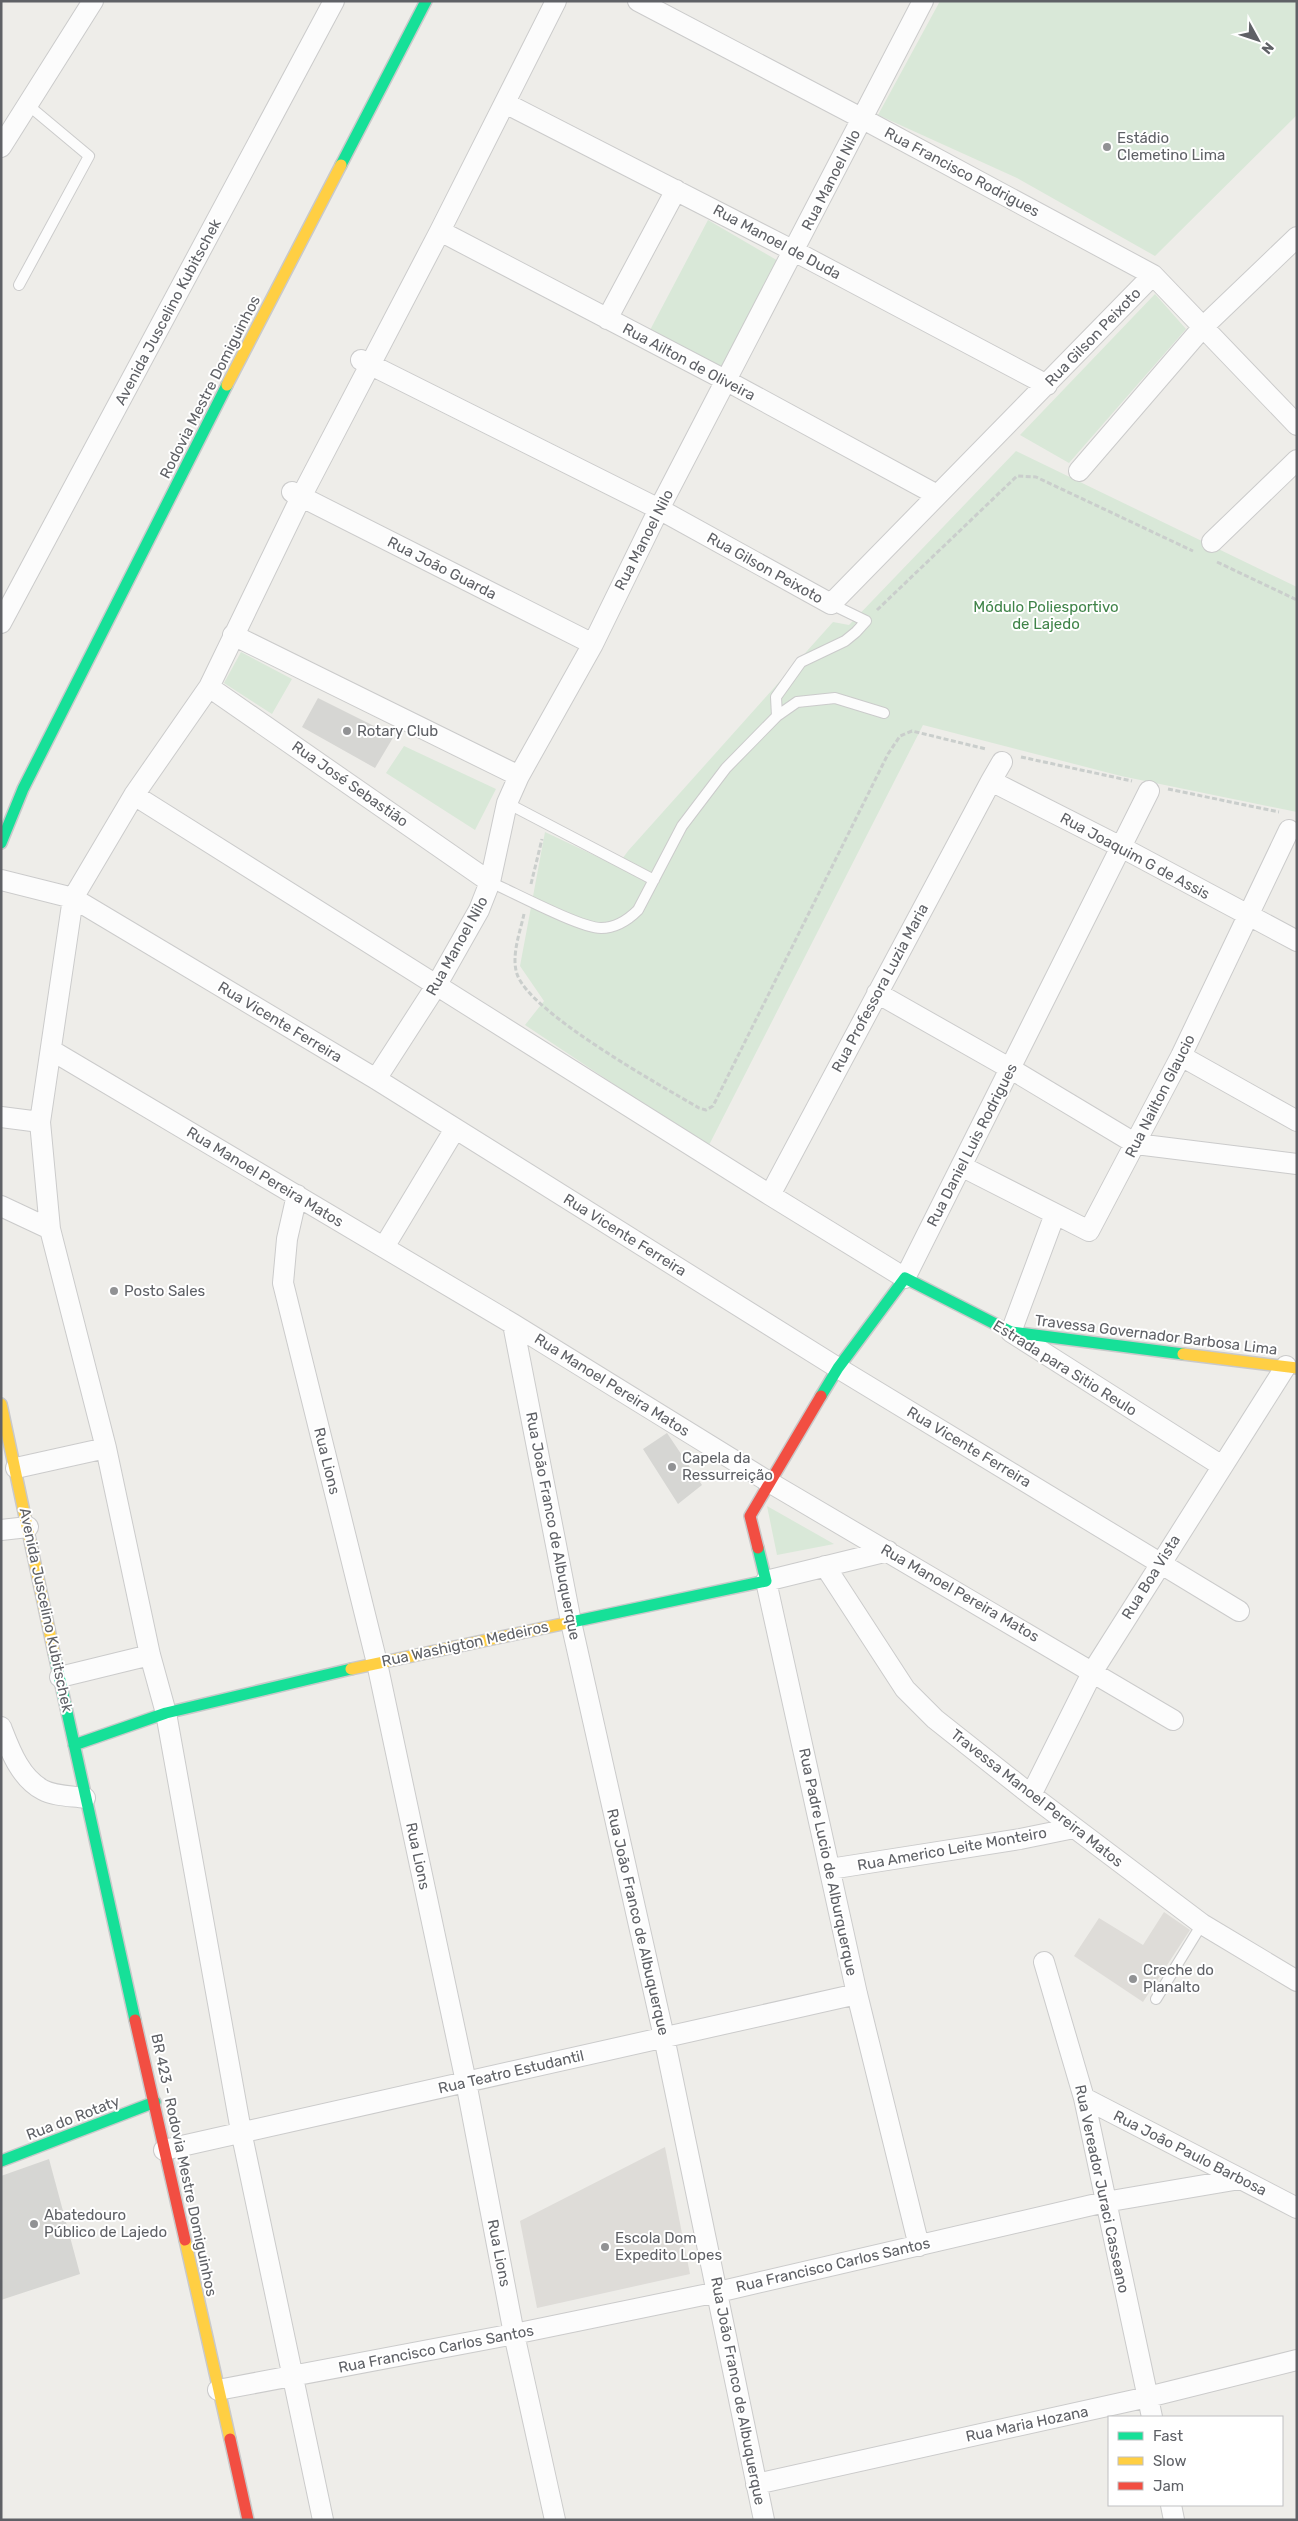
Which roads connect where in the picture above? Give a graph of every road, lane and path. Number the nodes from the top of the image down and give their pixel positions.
1 (93, 1) edge
2 (334, 1) edge
3 (426, 1) edge
4 (556, 1) edge
5 (638, 1) edge
6 (923, 1) edge
7 (504, 103) junction
8 (28, 105) junction
9 (863, 119) junction
10 (1, 147) edge
11 (676, 190) junction
12 (440, 231) junction
13 (1297, 237) edge
14 (794, 251) junction
15 (1153, 275) junction
16 (19, 285) dead end
17 (607, 319) junction
18 (1203, 327) junction
19 (365, 362) junction
20 (727, 381) junction
21 (1047, 385) junction
22 (1297, 425) edge
23 (1297, 460) edge
24 (1079, 471) dead end
25 (296, 494) junction
26 (937, 495) junction
27 (659, 509) junction
28 (1208, 551) junction
29 (1297, 600) edge
30 (831, 604) junction
31 (866, 621) junction
32 (1, 624) edge
33 (232, 635) junction
34 (593, 644) junction
35 (209, 687) junction
36 (884, 713) dead end
37 (777, 716) junction
38 (1004, 756) junction
39 (519, 776) junction
40 (991, 781) junction
41 (1149, 787) junction
42 (23, 789) junction
43 (8, 793) dead end
44 (134, 796) junction
45 (507, 803) junction
46 (1288, 822) joint
47 (546, 823) junction
48 (1, 843) edge
49 (1121, 846) junction
50 (1, 880) edge
51 (654, 880) junction
52 (490, 882) junction
53 (73, 898) junction
54 (527, 899) junction
55 (1247, 916) junction
56 (1297, 941) edge
57 (436, 986) junction
58 (877, 993) junction
59 (51, 1050) junction
60 (1181, 1056) junction
61 (1011, 1069) junction
62 (376, 1079) junction
63 (1, 1117) edge
64 (1297, 1121) edge
65 (40, 1122) junction
66 (455, 1129) junction
67 (1136, 1144) junction
68 (1297, 1164) edge
69 (961, 1166) junction
70 (297, 1195) junction
71 (770, 1196) junction
72 (1, 1206) edge
73 (1055, 1214) junction
74 (50, 1229) junction
75 (384, 1247) junction
76 (905, 1278) junction
77 (513, 1324) junction
78 (1010, 1332) junction
79 (1291, 1367) edge
80 (838, 1368) junction
81 (1, 1404) edge
82 (106, 1448) junction
83 (1222, 1466) junction
84 (16, 1468) junction
85 (769, 1482) junction
86 (28, 1527) junction
87 (1, 1530) edge
88 (888, 1551) junction
89 (1160, 1562) junction
90 (824, 1566) junction
91 (766, 1581) junction
92 (1239, 1611) dead end
93 (571, 1622) junction
94 (150, 1655) junction
95 (376, 1663) junction
96 (1092, 1671) junction
97 (60, 1677) junction
98 (166, 1713) junction
99 (1173, 1720) dead end
100 (1, 1727) edge
101 (74, 1745) junction
102 (1031, 1795) junction
103 (87, 1807) junction
104 (1074, 1828) junction
105 (830, 1870) junction
106 (1202, 1924) junction
107 (1044, 1962) dead end
108 (1297, 1981) edge
109 (858, 1994) junction
110 (1156, 1999) dead end
111 (664, 2037) junction
112 (466, 2082) junction
113 (1084, 2098) junction
114 (155, 2102) junction
115 (241, 2131) junction
116 (164, 2150) junction
117 (1, 2161) edge
118 (1240, 2179) junction
119 (1105, 2202) junction
120 (1297, 2208) edge
121 (919, 2246) junction
122 (718, 2292) junction
123 (514, 2334) junction
124 (1297, 2360) edge
125 (293, 2377) junction
126 (218, 2390) junction
127 (1148, 2397) junction
128 (1152, 2416) edge
129 (756, 2484) junction
130 (1171, 2506) edge
131 (248, 2520) edge
132 (323, 2520) edge
133 (555, 2520) edge
134 (764, 2520) edge
135 (1174, 2520) edge

1 - 8 street
2 - 32 street, Avenida Juscelino Kubitschek
3 - 42 main road, Rodovia Mestre Domiguinhos
4 - 7 street
5 - 9 street, Rua Francisco Rodrigues
6 - 9 street, Rua Manoel Nilo
7 - 11 street, Rua Manoel de Duda
7 - 12 street
8 - 10 street
8 - 16 lane
9 - 14 street, Rua Manoel Nilo
9 - 15 street, Rua Francisco Rodrigues
11 - 14 street, Rua Manoel de Duda
11 - 17 street
12 - 17 street, Rua Ailton de Oliveira
12 - 19 street
13 - 18 street
14 - 20 street, Rua Manoel Nilo
14 - 21 street, Rua Manoel de Duda
15 - 18 street, Rua Francisco Rodrigues
15 - 21 street, Rua Gilson Peixoto
17 - 20 street, Rua Ailton de Oliveira
18 - 22 street, Rua Francisco Rodrigues
18 - 24 street
19 - 25 street
19 - 27 street, Rua Gilson Peixoto
20 - 26 street, Rua Ailton de Oliveira
20 - 27 street, Rua Manoel Nilo
21 - 26 street, Rua Gilson Peixoto
23 - 28 street
25 - 33 street
25 - 34 street, Rua João Guarda
26 - 30 street, Rua Gilson Peixoto
27 - 30 street, Rua Gilson Peixoto
27 - 34 street, Rua Manoel Nilo
28 - 29 path
28 - 31 path
30 - 31 lane
31 - 37 lane
33 - 35 street
33 - 39 street
34 - 39 street, Rua Manoel Nilo
35 - 44 street
35 - 52 street, Rua José Sebastião
36 - 37 lane
37 - 51 lane
38 - 40 street
38 - 41 path
38 - 54 path
39 - 45 street, Rua Manoel Nilo
40 - 49 street, Rua Joaquim G de Assis
40 - 58 street, Rua Professora Luzia Maria
41 - 46 path
41 - 49 street, Rua Daniel Luis Rodrigues
42 - 43 main road
42 - 48 main road
44 - 53 street
44 - 57 street
45 - 47 lane
45 - 52 street, Rua Manoel Nilo
46 - 55 street, Rua Nailton Glaucio
47 - 51 lane
47 - 54 path
49 - 55 street, Rua Joaquim G de Assis
49 - 61 street, Rua Daniel Luis Rodrigues
50 - 53 street, Rua Vicente Ferreira
51 - 54 lane
52 - 54 lane
52 - 57 street, Rua Manoel Nilo
53 - 59 street
53 - 62 street, Rua Vicente Ferreira
55 - 56 street, Rua Joaquim G de Assis
55 - 60 street, Rua Nailton Glaucio
57 - 62 street, Rua Manoel Nilo
57 - 71 street
58 - 61 street
58 - 71 street, Rua Professora Luzia Maria
59 - 65 street
59 - 70 street, Rua Manoel Pereira Matos
60 - 64 street
60 - 67 street, Rua Nailton Glaucio
61 - 67 street
61 - 69 street, Rua Daniel Luis Rodrigues
62 - 66 street, Rua Vicente Ferreira
63 - 65 street
65 - 74 street
66 - 75 street
66 - 80 street, Rua Vicente Ferreira
67 - 68 street
67 - 73 street, Rua Nailton Glaucio
69 - 73 street, Rua Nailton Glaucio
69 - 76 street, Rua Daniel Luis Rodrigues
70 - 75 street, Rua Manoel Pereira Matos
70 - 95 street, Rua Lions
71 - 76 street
72 - 74 street
73 - 78 street
74 - 82 street
75 - 77 street, Rua Manoel Pereira Matos
76 - 78 main road, Estrada para Sitio Reulo
76 - 80 main road, Rua Daniel Luis Rodrigues
77 - 85 street, Rua Manoel Pereira Matos
77 - 93 street, Rua João Franco de Albuquerque
78 - 79 main road, Travessa Governador Barbosa Lima
78 - 83 street, Estrada para Sitio Reulo
79 - 83 street, Rua Boa Vista
80 - 85 main road, Rua Daniel Luis Rodrigues
80 - 89 street, Rua Vicente Ferreira
81 - 84 main road, Avenida Juscelino Kubitschek
82 - 84 street
82 - 94 street
83 - 89 street, Rua Boa Vista
84 - 86 main road, Avenida Juscelino Kubitschek
85 - 88 street, Rua Manoel Pereira Matos
85 - 91 main road, Rua Padre Lucio de Alburquerque
86 - 87 street
86 - 97 main road, Avenida Juscelino Kubitschek
88 - 90 street, Rua Washigton Medeiros
88 - 96 street, Rua Manoel Pereira Matos
89 - 92 street, Rua Vicente Ferreira
89 - 96 street, Rua Boa Vista
90 - 91 street, Rua Washigton Medeiros
90 - 102 street, Travessa Manoel Pereira Matos
91 - 93 main road, Rua Washigton Medeiros
91 - 105 street, Rua Padre Lucio de Alburquerque
93 - 95 main road, Rua Washigton Medeiros
93 - 111 street, Rua João Franco de Albuquerque
94 - 97 street
94 - 98 street
95 - 98 main road, Rua Washigton Medeiros
95 - 112 street, Rua Lions
96 - 99 street, Rua Manoel Pereira Matos
96 - 102 street, Rua Boa Vista
97 - 101 main road, Avenida Juscelino Kubitschek
98 - 101 main road, Rua Washigton Medeiros
98 - 115 street
100 - 103 street
101 - 103 main road, Avenida Juscelino Kubitschek
102 - 104 street, Travessa Manoel Pereira Matos
103 - 114 main road, BR 423 - Rodovia Mestre Domiguinhos
104 - 105 street, Rua Americo Leite Monteiro
104 - 106 street, Travessa Manoel Pereira Matos
105 - 109 street, Rua Padre Lucio de Alburquerque
106 - 108 street, Travessa Manoel Pereira Matos
106 - 110 lane
107 - 113 street, Rua Vereador Juraci Casseano
109 - 111 street, Rua Teatro Estudantil
109 - 121 street, Rua Padre Lucio de Alburquerque
111 - 112 street, Rua Teatro Estudantil
111 - 122 street, Rua João Franco de Albuquerque
112 - 115 street, Rua Teatro Estudantil
112 - 123 street, Rua Lions
113 - 118 street, Rua João Paulo Barbosa
113 - 119 street, Rua Vereador Juraci Casseano
114 - 116 main road, BR 423 - Rodovia Mestre Domiguinhos
114 - 117 main road, Rua do Rotaty
115 - 116 street, Rua Teatro Estudantil
115 - 125 street
116 - 126 main road, BR 423 - Rodovia Mestre Domiguinhos
118 - 119 street, Rua Francisco Carlos Santos
118 - 120 street, Rua João Paulo Barbosa
119 - 121 street, Rua Francisco Carlos Santos
119 - 127 street, Rua Vereador Juraci Casseano
121 - 122 street, Rua Francisco Carlos Santos
122 - 123 street, Rua Francisco Carlos Santos
122 - 129 street, Rua João Franco de Albuquerque
123 - 125 street, Rua Francisco Carlos Santos
123 - 133 street, Rua Lions
124 - 127 street, Rua Maria Hozana
125 - 126 street, Rua Francisco Carlos Santos
125 - 132 street
126 - 131 main road, BR 423 - Rodovia Mestre Domiguinhos
127 - 128 street, Rua Vereador Juraci Casseano
127 - 129 street, Rua Maria Hozana
129 - 134 street, Rua João Franco de Albuquerque
130 - 135 street

